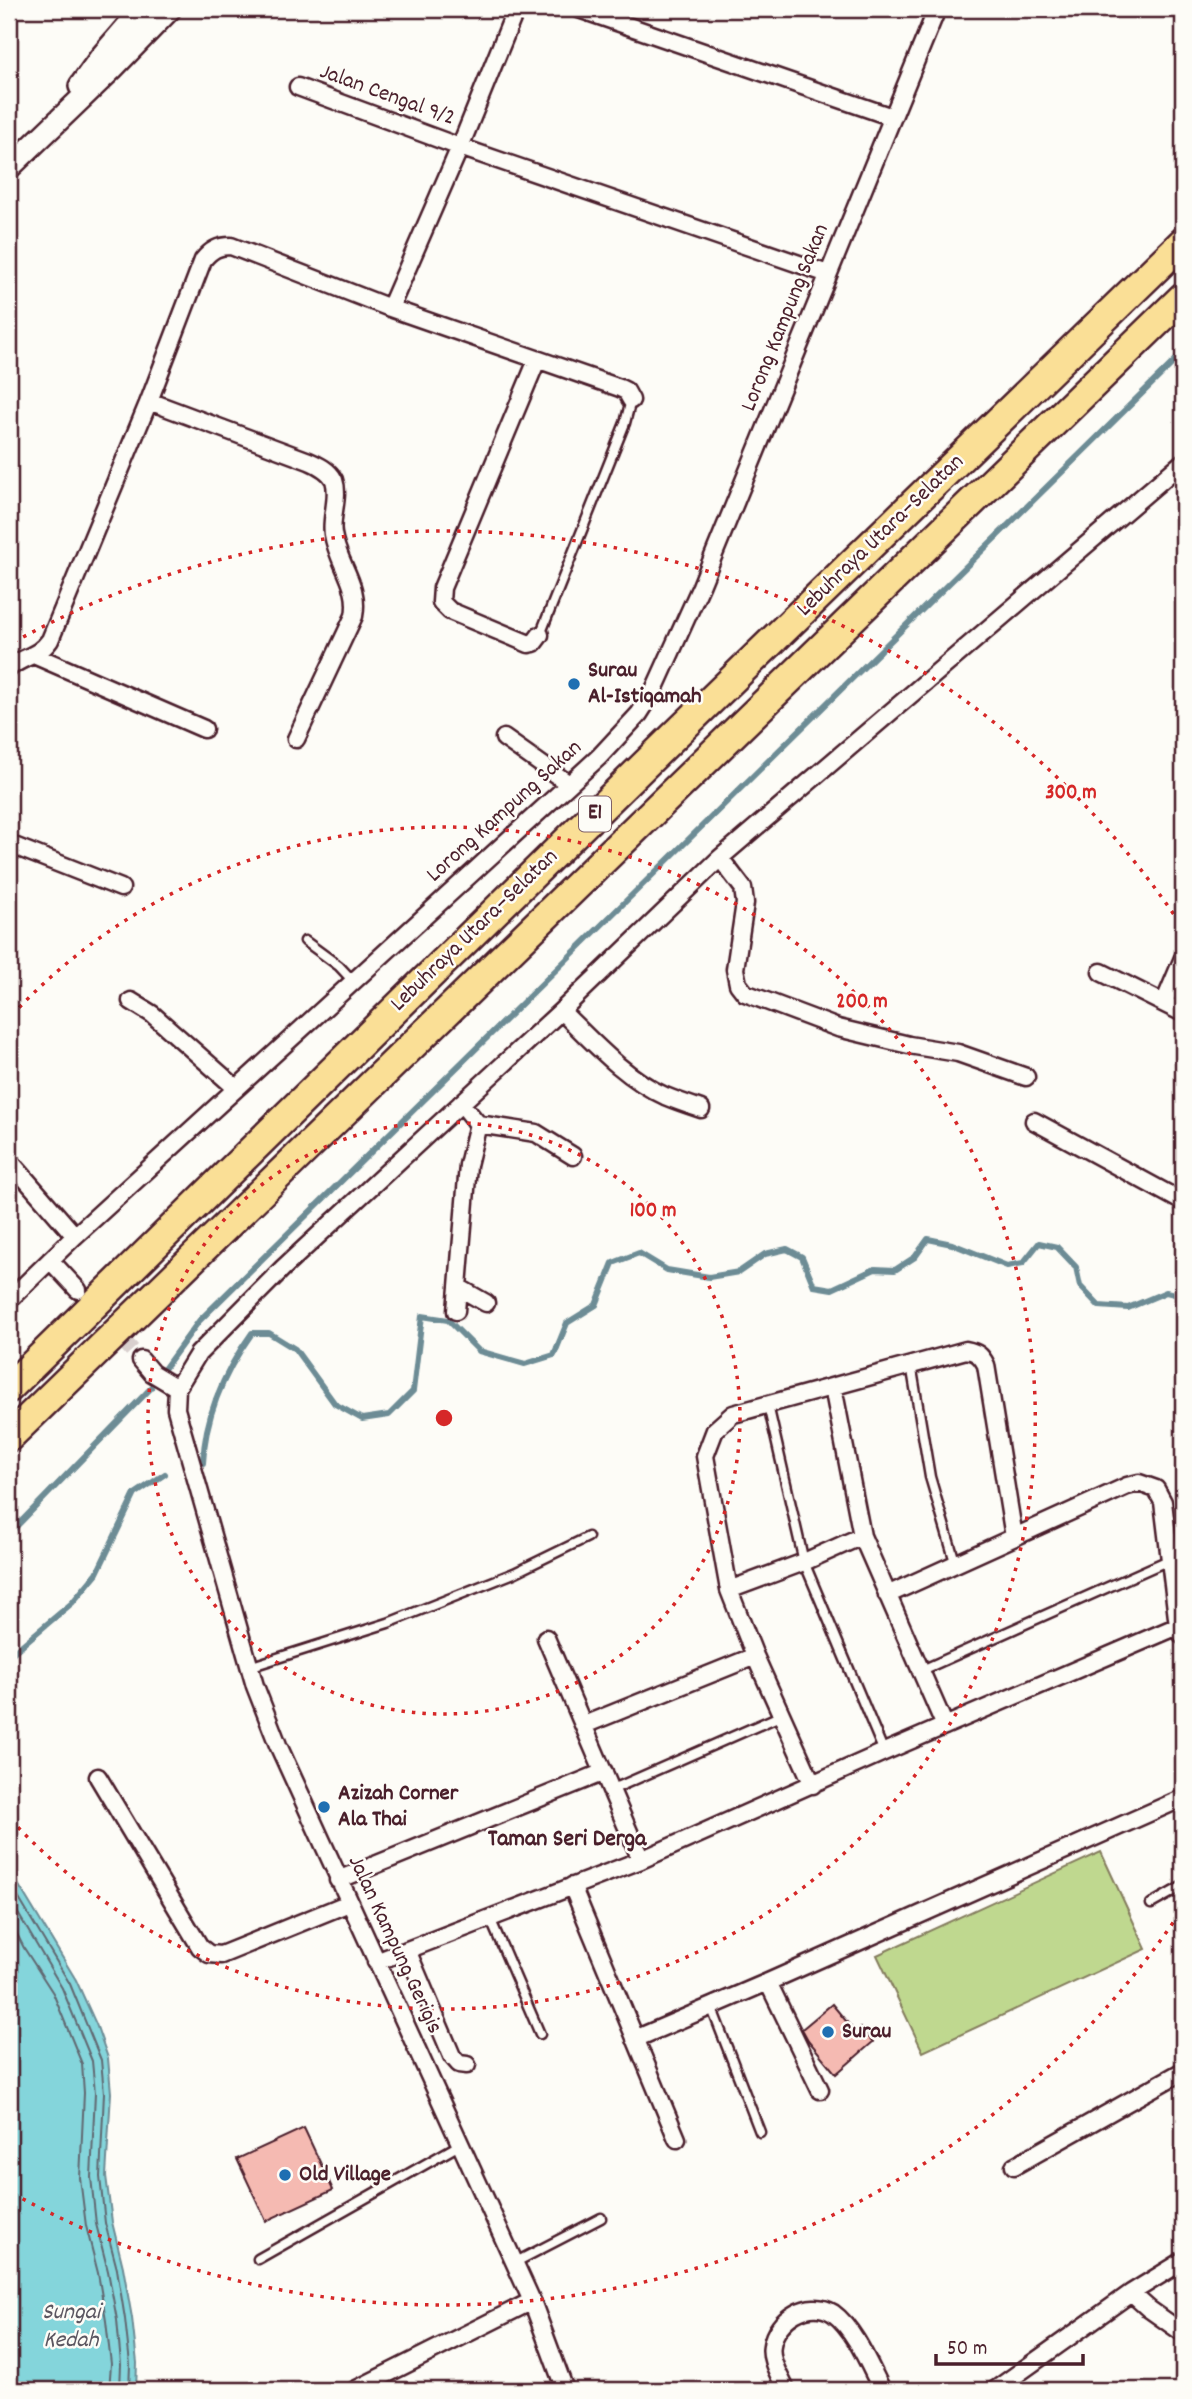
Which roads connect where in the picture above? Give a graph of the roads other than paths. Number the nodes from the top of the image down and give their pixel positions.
1 (142, 9) edge
2 (170, 9) edge
3 (516, 9) edge
4 (579, 9) edge
5 (937, 9) edge
6 (298, 87) dead end
7 (892, 117) junction
8 (54, 122) junction
9 (460, 147) junction
10 (9, 167) edge
11 (1183, 242) edge
12 (828, 274) junction
13 (1183, 297) edge
14 (390, 308) junction
15 (537, 360) junction
16 (631, 400) joint
17 (149, 401) junction
18 (1183, 462) edge
19 (540, 635) joint
20 (36, 656) junction
21 (9, 668) edge
22 (204, 729) dead end
23 (504, 738) dead end
24 (296, 739) dead end
25 (569, 784) junction
26 (9, 844) edge
27 (720, 858) junction
28 (121, 888) dead end
29 (304, 941) dead end
30 (1183, 958) edge
31 (1101, 972) dead end
32 (353, 981) junction
33 (131, 1001) dead end
34 (1164, 1003) junction
35 (561, 1011) junction
36 (1183, 1013) edge
37 (1026, 1077) dead end
38 (236, 1088) junction
39 (461, 1102) junction
40 (701, 1109) dead end
41 (1034, 1121) dead end
42 (478, 1124) junction
43 (573, 1156) dead end
44 (9, 1160) edge
45 (1183, 1202) edge
46 (75, 1236) junction
47 (50, 1260) junction
48 (458, 1287) junction
49 (78, 1290) tunnel mouth
50 (9, 1300) edge
51 (486, 1303) dead end
52 (456, 1311) dead end
53 (141, 1360) tunnel mouth
54 (911, 1364) junction
55 (834, 1387) junction
56 (9, 1388) edge
57 (177, 1388) junction
58 (768, 1405) junction
59 (9, 1437) edge
60 (862, 1536) junction
61 (588, 1537) dead end
62 (1014, 1537) junction
63 (1171, 1559) junction
64 (804, 1562) junction
65 (956, 1565) junction
66 (729, 1590) junction
67 (887, 1595) junction
68 (1181, 1631) edge
69 (546, 1638) dead end
70 (755, 1657) junction
71 (249, 1667) junction
72 (920, 1671) junction
73 (782, 1715) junction
74 (584, 1725) junction
75 (944, 1726) junction
76 (884, 1752) junction
77 (604, 1772) junction
78 (98, 1777) dead end
79 (813, 1785) junction
80 (611, 1790) junction
81 (1183, 1798) edge
82 (641, 1860) junction
83 (338, 1880) junction
84 (572, 1886) junction
85 (1183, 1886) edge
86 (349, 1903) junction
87 (1151, 1904) dead end
88 (490, 1917) junction
89 (407, 1950) junction
90 (376, 1962) junction
91 (768, 1982) junction
92 (711, 2006) junction
93 (540, 2034) dead end
94 (635, 2039) junction
95 (467, 2064) dead end
96 (1183, 2071) edge
97 (820, 2090) dead end
98 (760, 2132) dead end
99 (677, 2139) dead end
100 (460, 2144) junction
101 (1014, 2166) dead end
102 (601, 2218) dead end
103 (258, 2259) dead end
104 (1183, 2261) edge
105 (514, 2263) junction
106 (1130, 2293) junction
107 (532, 2301) junction
108 (1183, 2333) edge
109 (355, 2390) edge
110 (565, 2390) edge
111 (786, 2390) edge
112 (882, 2390) edge
113 (995, 2390) edge

1 - 8 main road
2 - 8 main road
3 - 9 street
4 - 7 street
5 - 7 street, Lorong Kampung Sakan
6 - 9 street, Jalan Cengal 9/2
7 - 12 street, Lorong Kampung Sakan
8 - 10 main road
9 - 12 street, Jalan Cengal 9/2
9 - 14 street
11 - 56 highway, Lebuhraya Utara–Selatan / E1
12 - 25 street, Lorong Kampung Sakan
13 - 59 highway, Lebuhraya Utara–Selatan / E1
14 - 15 street
14 - 17 street
15 - 16 street
15 - 19 street
16 - 19 lane
17 - 20 street
17 - 24 street
18 - 27 street
20 - 21 street
20 - 22 street
23 - 25 street
25 - 32 street, Lorong Kampung Sakan
26 - 28 street
27 - 35 street
27 - 37 street
29 - 32 lane
30 - 34 street
31 - 34 street
32 - 38 street, Lorong Kampung Sakan
33 - 38 street
34 - 36 street
35 - 39 street
35 - 40 street
38 - 46 street, Lorong Kampung Sakan
39 - 42 street
39 - 57 street
41 - 45 street
42 - 43 street
42 - 48 street
44 - 46 street
46 - 47 street, Lorong Kampung Sakan
47 - 49 street
47 - 50 street, Lorong Kampung Sakan
48 - 51 street
48 - 52 street
53 - 57 street
54 - 55 street
54 - 62 street
54 - 65 lane
55 - 58 street
55 - 60 street
57 - 71 street, Jalan Kampung Gerigis
58 - 64 lane
58 - 66 street
60 - 64 street
60 - 67 street
61 - 71 lane
62 - 63 street
62 - 65 street
63 - 68 street
63 - 72 lane
64 - 66 street
64 - 76 lane
65 - 67 street
66 - 70 street
67 - 72 street
68 - 75 street
69 - 74 street
70 - 73 street
70 - 74 street
71 - 83 street, Jalan Kampung Gerigis
72 - 75 street
73 - 79 street
73 - 80 lane
74 - 77 street
75 - 76 street
76 - 79 street
77 - 80 street
77 - 83 street
78 - 86 street
79 - 82 street
80 - 82 street
81 - 91 street
82 - 84 street
83 - 86 street, Jalan Kampung Gerigis
84 - 88 street
84 - 94 street
85 - 87 lane
86 - 90 street, Jalan Kampung Gerigis
88 - 89 street
88 - 93 lane
89 - 90 street
89 - 95 street
90 - 100 street, Jalan Kampung Gerigis
91 - 92 street
91 - 97 street
92 - 94 street
92 - 98 lane
94 - 99 street
96 - 101 street
100 - 103 lane
100 - 105 street, Jalan Kampung Gerigis
102 - 105 lane
104 - 106 street
105 - 107 street, Jalan Kampung Gerigis
106 - 108 street
106 - 113 street
107 - 109 street
107 - 110 street, Jalan Kampung Gerigis
111 - 112 street

